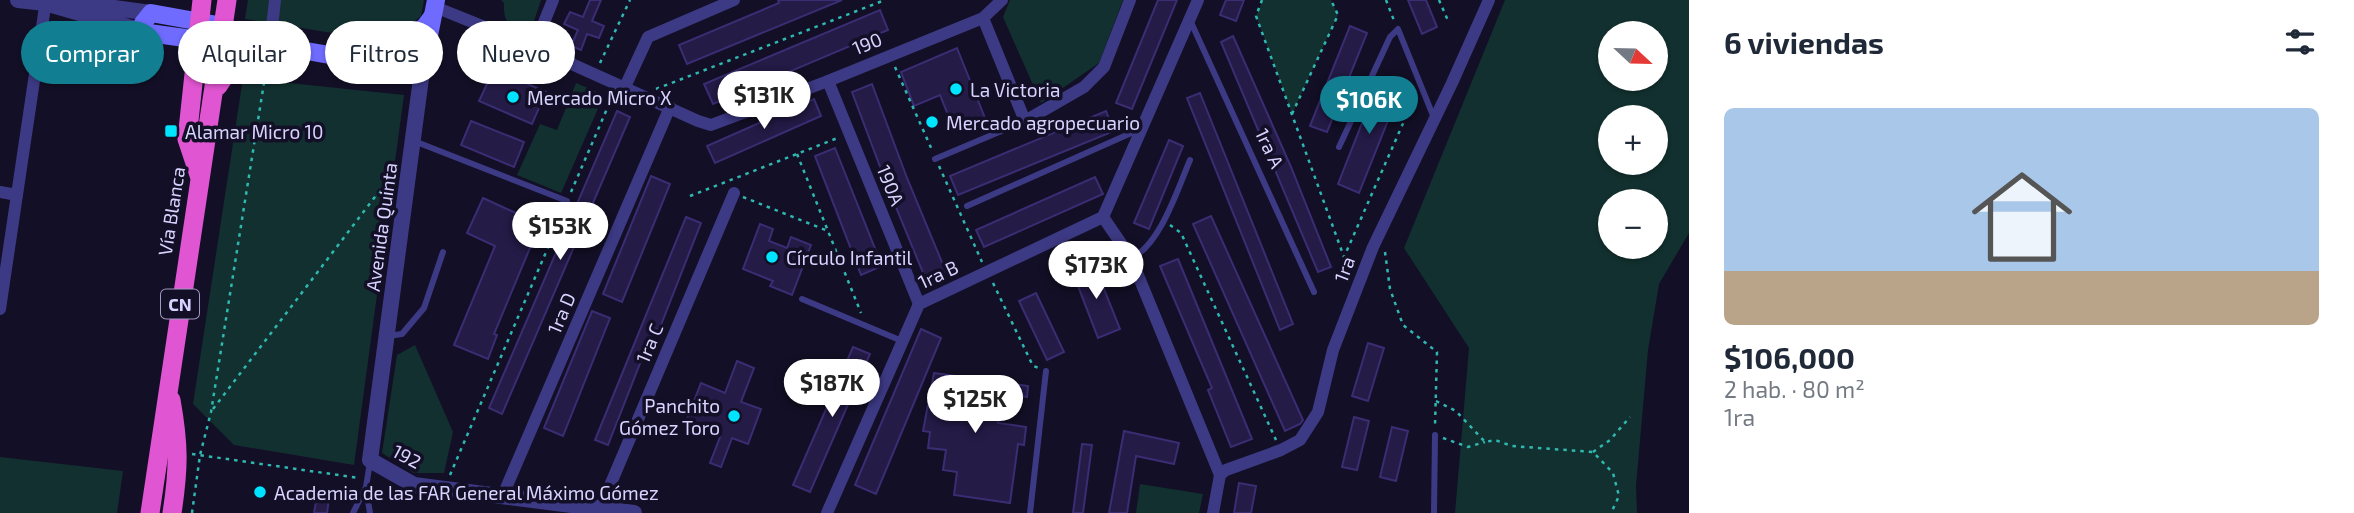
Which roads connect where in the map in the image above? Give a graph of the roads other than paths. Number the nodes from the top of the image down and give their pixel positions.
1 (18, 0) edge
2 (202, 0) edge
3 (227, 0) edge
4 (275, 0) edge
5 (553, 0) edge
6 (734, 0) edge
7 (1130, 0) edge
8 (1198, 0) edge
9 (1489, 0) edge
10 (45, 2) edge
11 (1001, 2) edge
12 (435, 7) edge
13 (151, 13) junction
14 (983, 18) junction
15 (1190, 19) junction
16 (109, 21) edge
17 (145, 21) edge
18 (199, 21) edge
19 (224, 21) edge
20 (272, 21) edge
21 (470, 21) edge
22 (545, 21) edge
23 (178, 23) edge
24 (575, 66) edge
25 (828, 81) junction
26 (193, 84) edge
27 (214, 84) edge
28 (219, 84) edge
29 (421, 84) edge
30 (620, 87) junction
31 (212, 96) junction
32 (670, 107) junction
33 (1434, 119) junction
34 (1025, 121) junction
35 (1142, 129) junction
36 (414, 141) junction
37 (1339, 147) dead end
38 (935, 159) road end
39 (1190, 160) dead end
40 (200, 178) junction
41 (0, 192) edge
42 (734, 193) road end
43 (18, 195) junction
44 (568, 201) road end
45 (967, 206) dead end
46 (1103, 217) junction
47 (443, 253) dead end
48 (1131, 258) junction
49 (1314, 292) dead end
50 (802, 299) dead end
51 (919, 304) junction
52 (0, 309) edge
53 (387, 336) junction
54 (902, 341) junction
55 (1046, 371) road end
56 (168, 381) junction
57 (1435, 435) road end
58 (370, 460) junction
59 (1220, 475) junction
60 (366, 488) junction
61 (503, 495) junction
62 (600, 509) junction
63 (150, 513) edge
64 (172, 513) edge
65 (353, 513) edge
66 (370, 513) edge
67 (634, 513) edge
68 (827, 513) edge
69 (1030, 513) edge
70 (1213, 513) edge
71 (1434, 513) edge

1 - 10 street
2 - 18 highway
3 - 19 highway, Vía Blanca / CN
4 - 20 street
5 - 22 street
6 - 30 street
7 - 34 street
8 - 15 street
9 - 33 street, 1ra
10 - 13 street
10 - 16 street
10 - 43 street
11 - 14 street, 190
12 - 21 street, 190
13 - 17 main road
13 - 23 main road
14 - 25 street, 190
14 - 34 street
15 - 35 street
15 - 49 lane, 1ra A
24 - 30 street, 190
25 - 32 street, 190
25 - 51 street, 190A
26 - 40 highway
27 - 31 highway, Vía Blanca / CN
28 - 31 highway
29 - 36 street, Avenida Quinta
30 - 32 street, 190
31 - 40 highway, Vía Blanca / CN
32 - 61 street, 1ra D
33 - 37 lane
33 - 59 street, 1ra
34 - 38 lane
35 - 45 lane
35 - 46 street
36 - 44 lane
36 - 53 street, Avenida Quinta
39 - 48 lane
40 - 56 highway, Vía Blanca / CN
41 - 43 street
42 - 62 street, 1ra C
43 - 52 street
46 - 48 street
46 - 51 street, 1ra B
47 - 53 lane
48 - 59 street
50 - 54 lane
51 - 54 street, 1ra B
53 - 58 street, Avenida Quinta
54 - 68 street, 1ra B
55 - 69 lane
56 - 63 highway, Vía Blanca / CN
56 - 64 highway
57 - 71 lane
58 - 60 lane
58 - 61 street, 192
59 - 70 street
60 - 65 lane
60 - 66 lane
61 - 62 street, 192
62 - 67 street, 192

